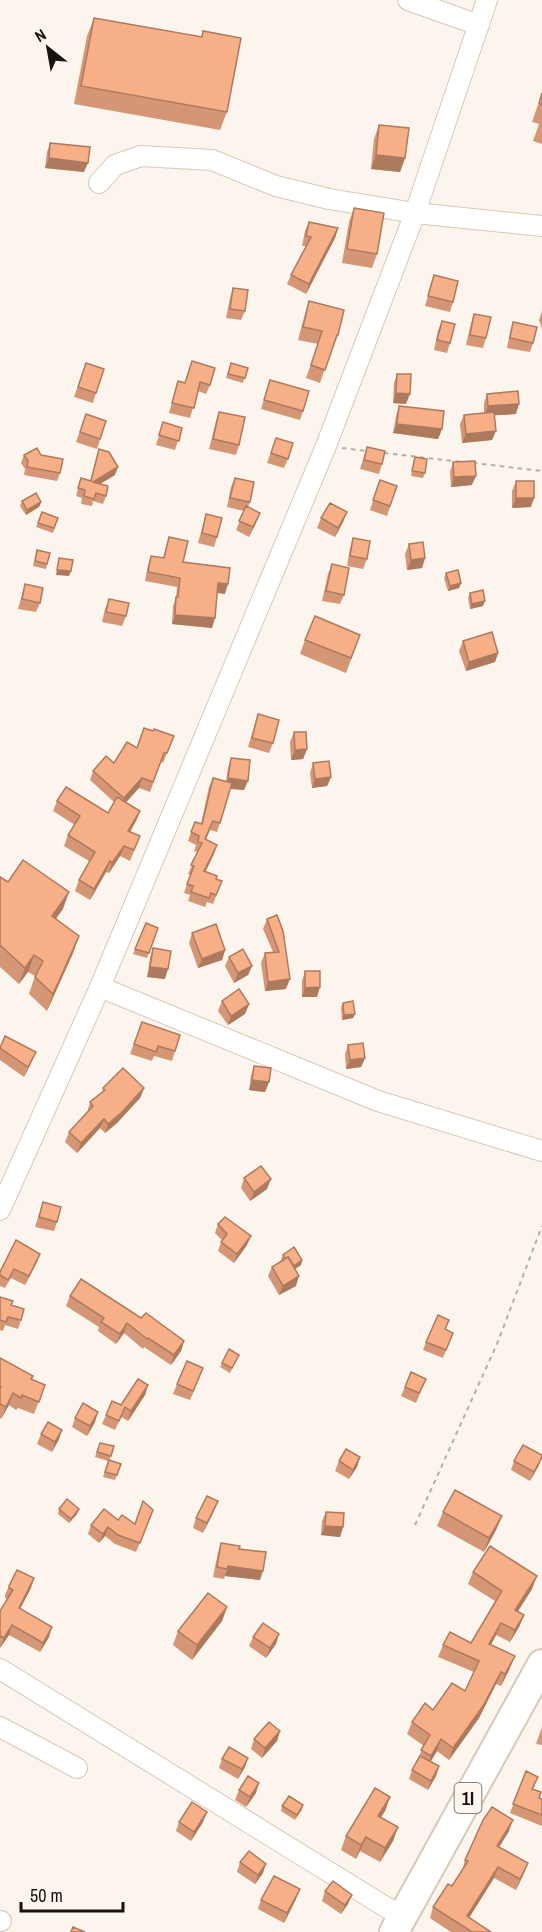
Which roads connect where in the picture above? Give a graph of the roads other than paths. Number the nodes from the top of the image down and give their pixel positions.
1 (408, 0) edge
2 (487, 0) edge
3 (479, 26) junction
4 (99, 183) dead end
5 (415, 213) junction
6 (542, 226) edge
7 (100, 987) junction
8 (542, 1152) edge
9 (0, 1210) edge
10 (542, 1664) edge
11 (0, 1669) edge
12 (0, 1727) edge
13 (77, 1767) dead end
14 (398, 1927) edge

1 - 3 street
2 - 3 street
3 - 5 street
4 - 5 street
5 - 6 street
5 - 7 street
7 - 8 street
7 - 9 street
10 - 14 highway, 1I
11 - 14 street
12 - 13 street

